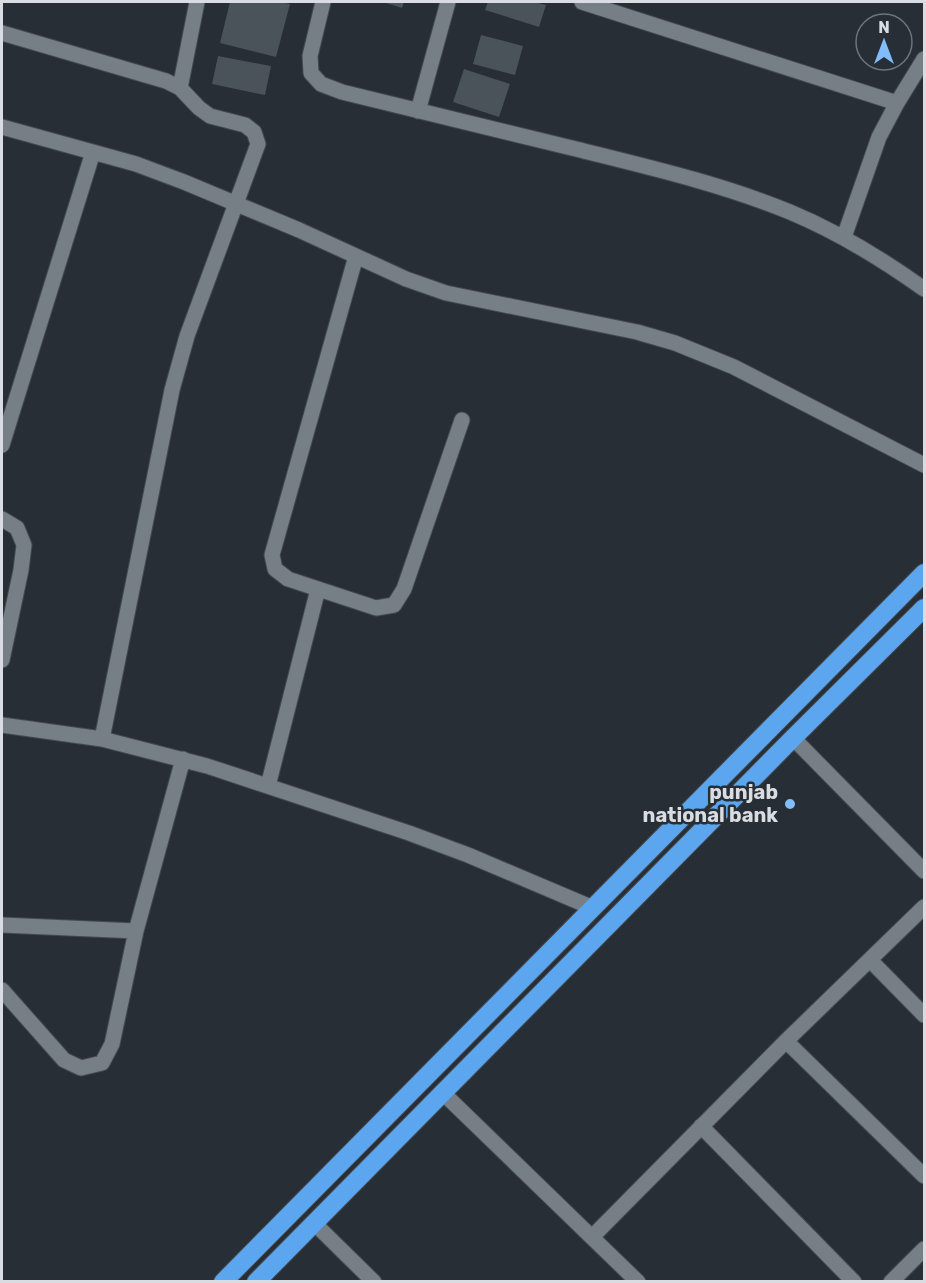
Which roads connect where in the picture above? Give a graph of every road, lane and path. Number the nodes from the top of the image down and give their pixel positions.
1 (197, 2) edge
2 (323, 2) edge
3 (448, 2) edge
4 (582, 2) edge
5 (606, 5) edge
6 (2, 33) edge
7 (924, 59) edge
8 (180, 88) junction
9 (897, 103) junction
10 (418, 111) junction
11 (2, 127) edge
12 (93, 152) junction
13 (236, 204) junction
14 (844, 237) junction
15 (356, 256) junction
16 (924, 289) edge
17 (462, 420) dead end
18 (2, 445) edge
19 (924, 465) edge
20 (2, 519) edge
21 (924, 573) edge
22 (318, 589) junction
23 (924, 608) edge
24 (2, 660) edge
25 (2, 726) edge
26 (793, 738) junction
27 (102, 739) junction
28 (183, 759) junction
29 (268, 786) junction
30 (924, 871) edge
31 (593, 908) junction
32 (923, 913) edge
33 (2, 925) edge
34 (136, 931) junction
35 (870, 960) junction
36 (2, 990) edge
37 (924, 1015) edge
38 (786, 1041) junction
39 (442, 1092) junction
40 (701, 1126) junction
41 (924, 1176) edge
42 (314, 1223) junction
43 (592, 1237) junction
44 (924, 1249) edge
45 (223, 1281) edge
46 (256, 1281) edge
47 (375, 1281) edge
48 (638, 1281) edge
49 (854, 1281) edge
50 (891, 1281) edge

1 - 8 street
2 - 10 street
3 - 10 street
4 - 5 street
5 - 9 street
6 - 8 street
7 - 9 street
8 - 13 street
9 - 14 street
10 - 14 street
11 - 12 street
12 - 13 street
12 - 18 street
13 - 15 street
13 - 27 street
14 - 16 street
15 - 19 street
15 - 22 street
17 - 22 street
20 - 24 street
21 - 31 highway
22 - 29 street
23 - 26 highway
25 - 27 street
26 - 30 street
26 - 39 highway
27 - 28 street
28 - 29 street
28 - 34 street
29 - 31 street
31 - 45 highway
32 - 35 street
33 - 34 street
34 - 36 street
35 - 37 street
35 - 38 street
38 - 40 street
38 - 41 street
39 - 42 highway
39 - 43 street
40 - 43 street
40 - 49 street
42 - 46 highway
42 - 47 street
43 - 48 street
44 - 50 street

